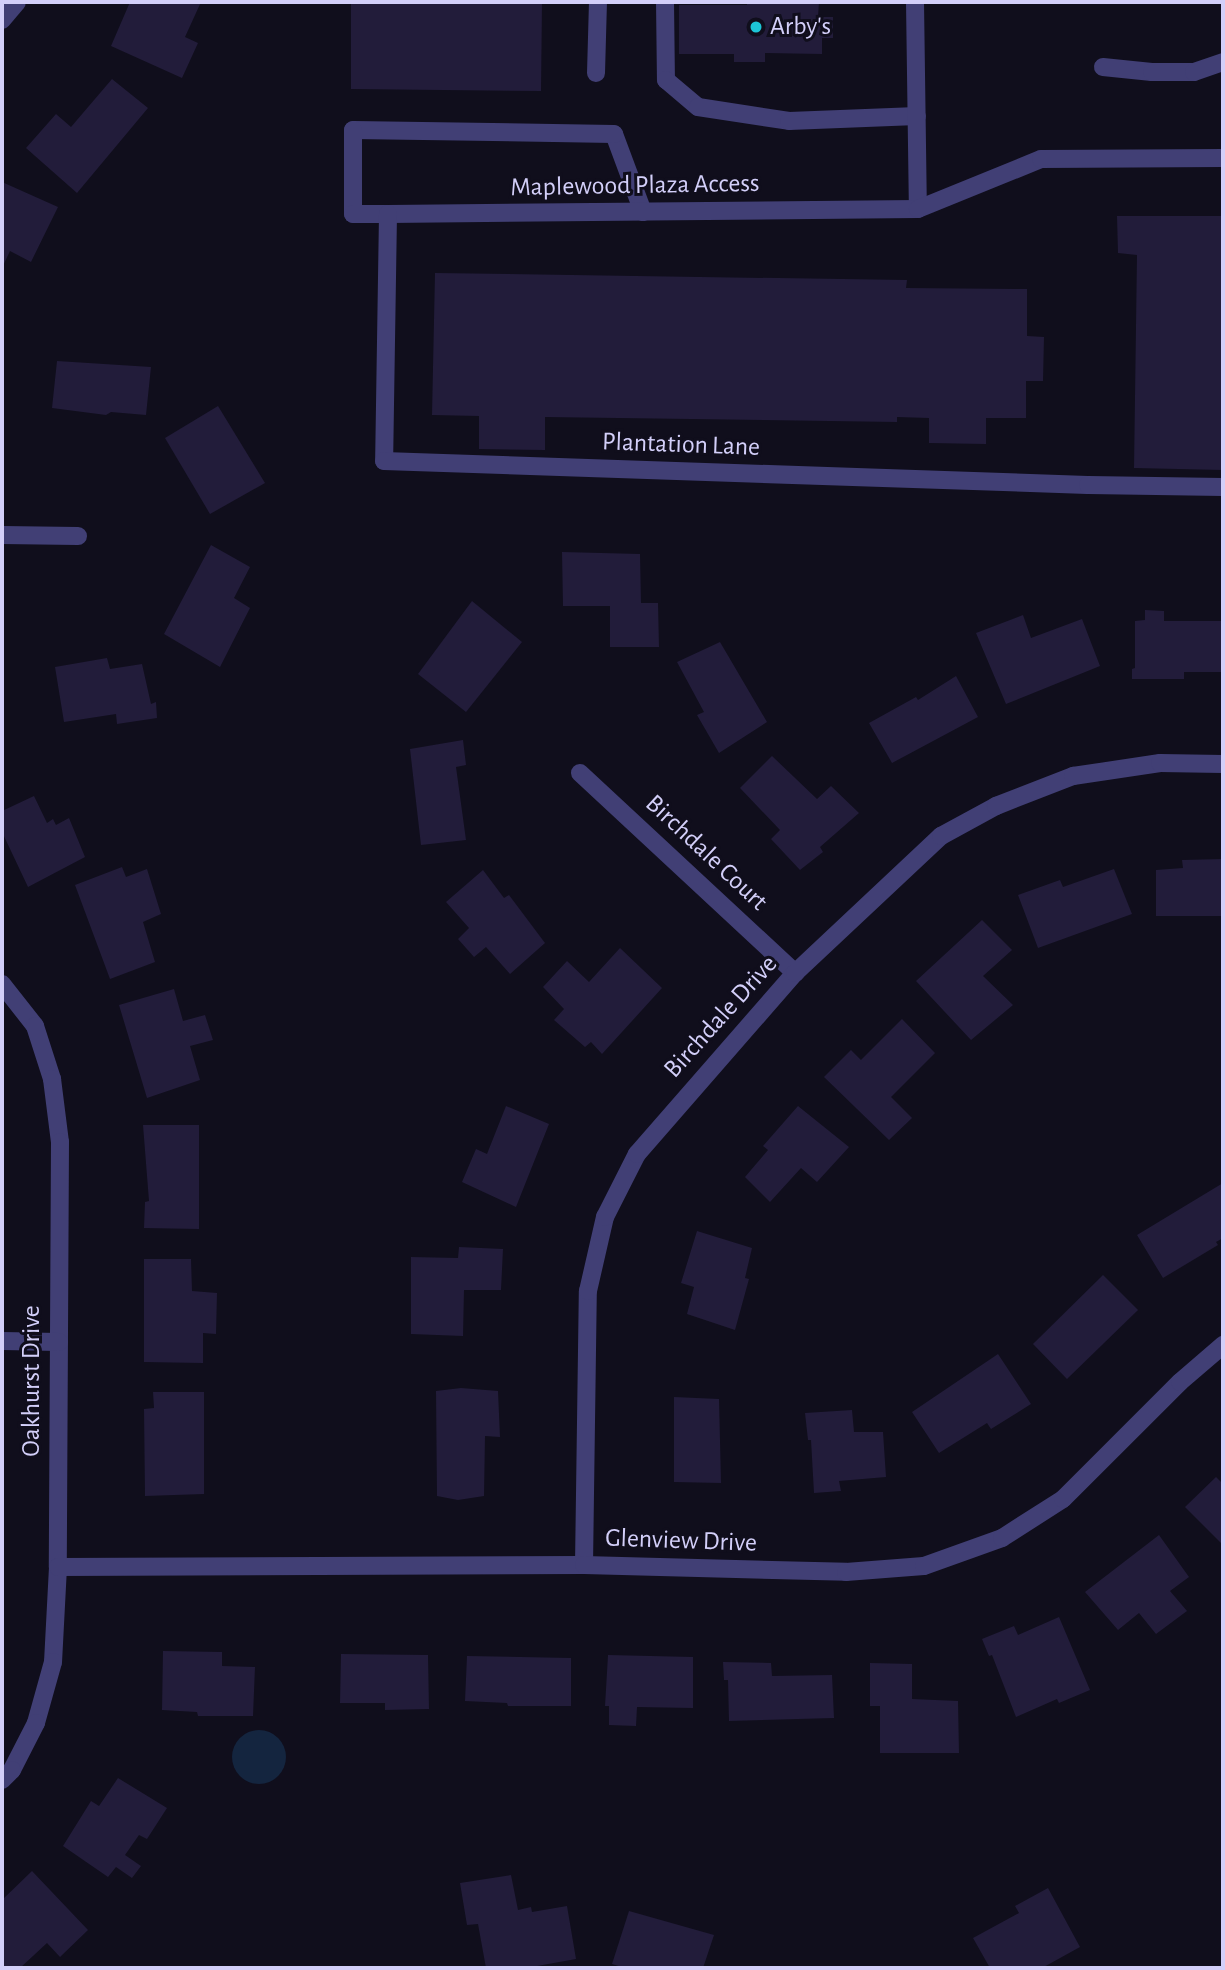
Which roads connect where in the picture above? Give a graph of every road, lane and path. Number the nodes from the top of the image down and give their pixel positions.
1 (17, 2) edge
2 (598, 2) edge
3 (665, 2) edge
4 (915, 2) edge
5 (2, 20) edge
6 (1223, 62) edge
7 (1103, 67) dead end
8 (596, 73) dead end
9 (917, 116) junction
10 (1223, 158) edge
11 (918, 209) junction
12 (643, 212) junction
13 (388, 214) junction
14 (1223, 487) edge
15 (2, 535) edge
16 (78, 536) dead end
17 (1223, 764) edge
18 (580, 772) dead end
19 (795, 973) junction
20 (2, 984) edge
21 (2, 1341) edge
22 (59, 1342) junction
23 (1223, 1345) edge
24 (584, 1565) junction
25 (58, 1567) junction
26 (2, 1780) edge

1 - 5 street
2 - 8 street
3 - 9 street
4 - 9 street
6 - 7 street
9 - 11 street
10 - 11 street, Maplewood Plaza Access
11 - 12 street, Maplewood Plaza Access
12 - 13 street, Maplewood Plaza Access
12 - 13 street, Maplewood Plaza Access
13 - 14 street, Plantation Lane
15 - 16 street
17 - 19 street, Birchdale Drive
18 - 19 street, Birchdale Court
19 - 24 street, Birchdale Drive
20 - 22 street, Oakhurst Drive
21 - 22 street
22 - 25 street, Oakhurst Drive
23 - 24 street, Glenview Drive
24 - 25 street, Glenview Drive
25 - 26 street, Oakhurst Drive

